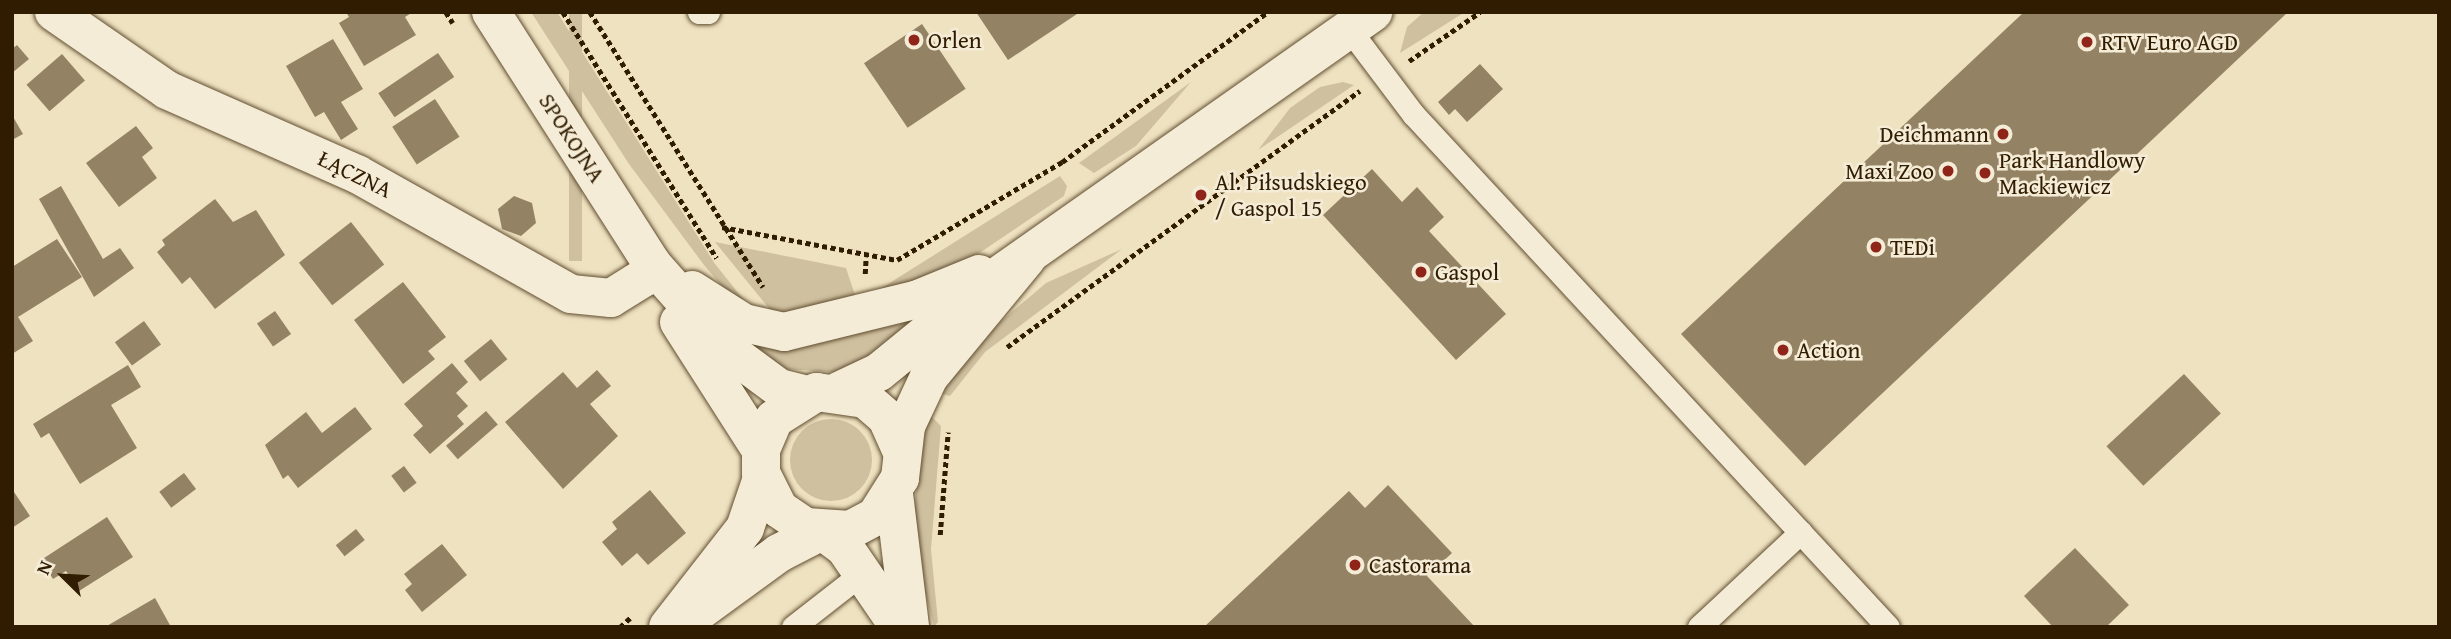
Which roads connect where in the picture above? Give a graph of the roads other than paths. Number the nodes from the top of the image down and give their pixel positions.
1 (54, 12) edge
2 (491, 12) edge
3 (699, 12) edge
4 (708, 12) edge
5 (1361, 21) edge
6 (1027, 258) junction
7 (652, 264) junction
8 (823, 393) junction
9 (902, 452) junction
10 (762, 464) junction
11 (894, 494) junction
12 (822, 531) junction
13 (1801, 532) junction
14 (862, 573) junction
15 (668, 627) edge
16 (677, 627) edge
17 (793, 627) edge
18 (899, 627) edge
19 (910, 627) edge
20 (1699, 627) edge
21 (1888, 627) edge

1 - 7 street, ŁĄCZNA
2 - 7 street, SPOKOJNA
3 - 4 lane
5 - 6 street
5 - 13 lane
6 - 7 street
6 - 8 street
6 - 9 street
7 - 8 street, SPOKOJNA
7 - 10 street, SPOKOJNA
8 - 9 street
8 - 10 street
9 - 11 street
10 - 12 street
10 - 15 street
11 - 12 street
11 - 19 street
12 - 14 street
12 - 16 street
13 - 20 lane
13 - 21 lane
14 - 17 lane
14 - 18 street

